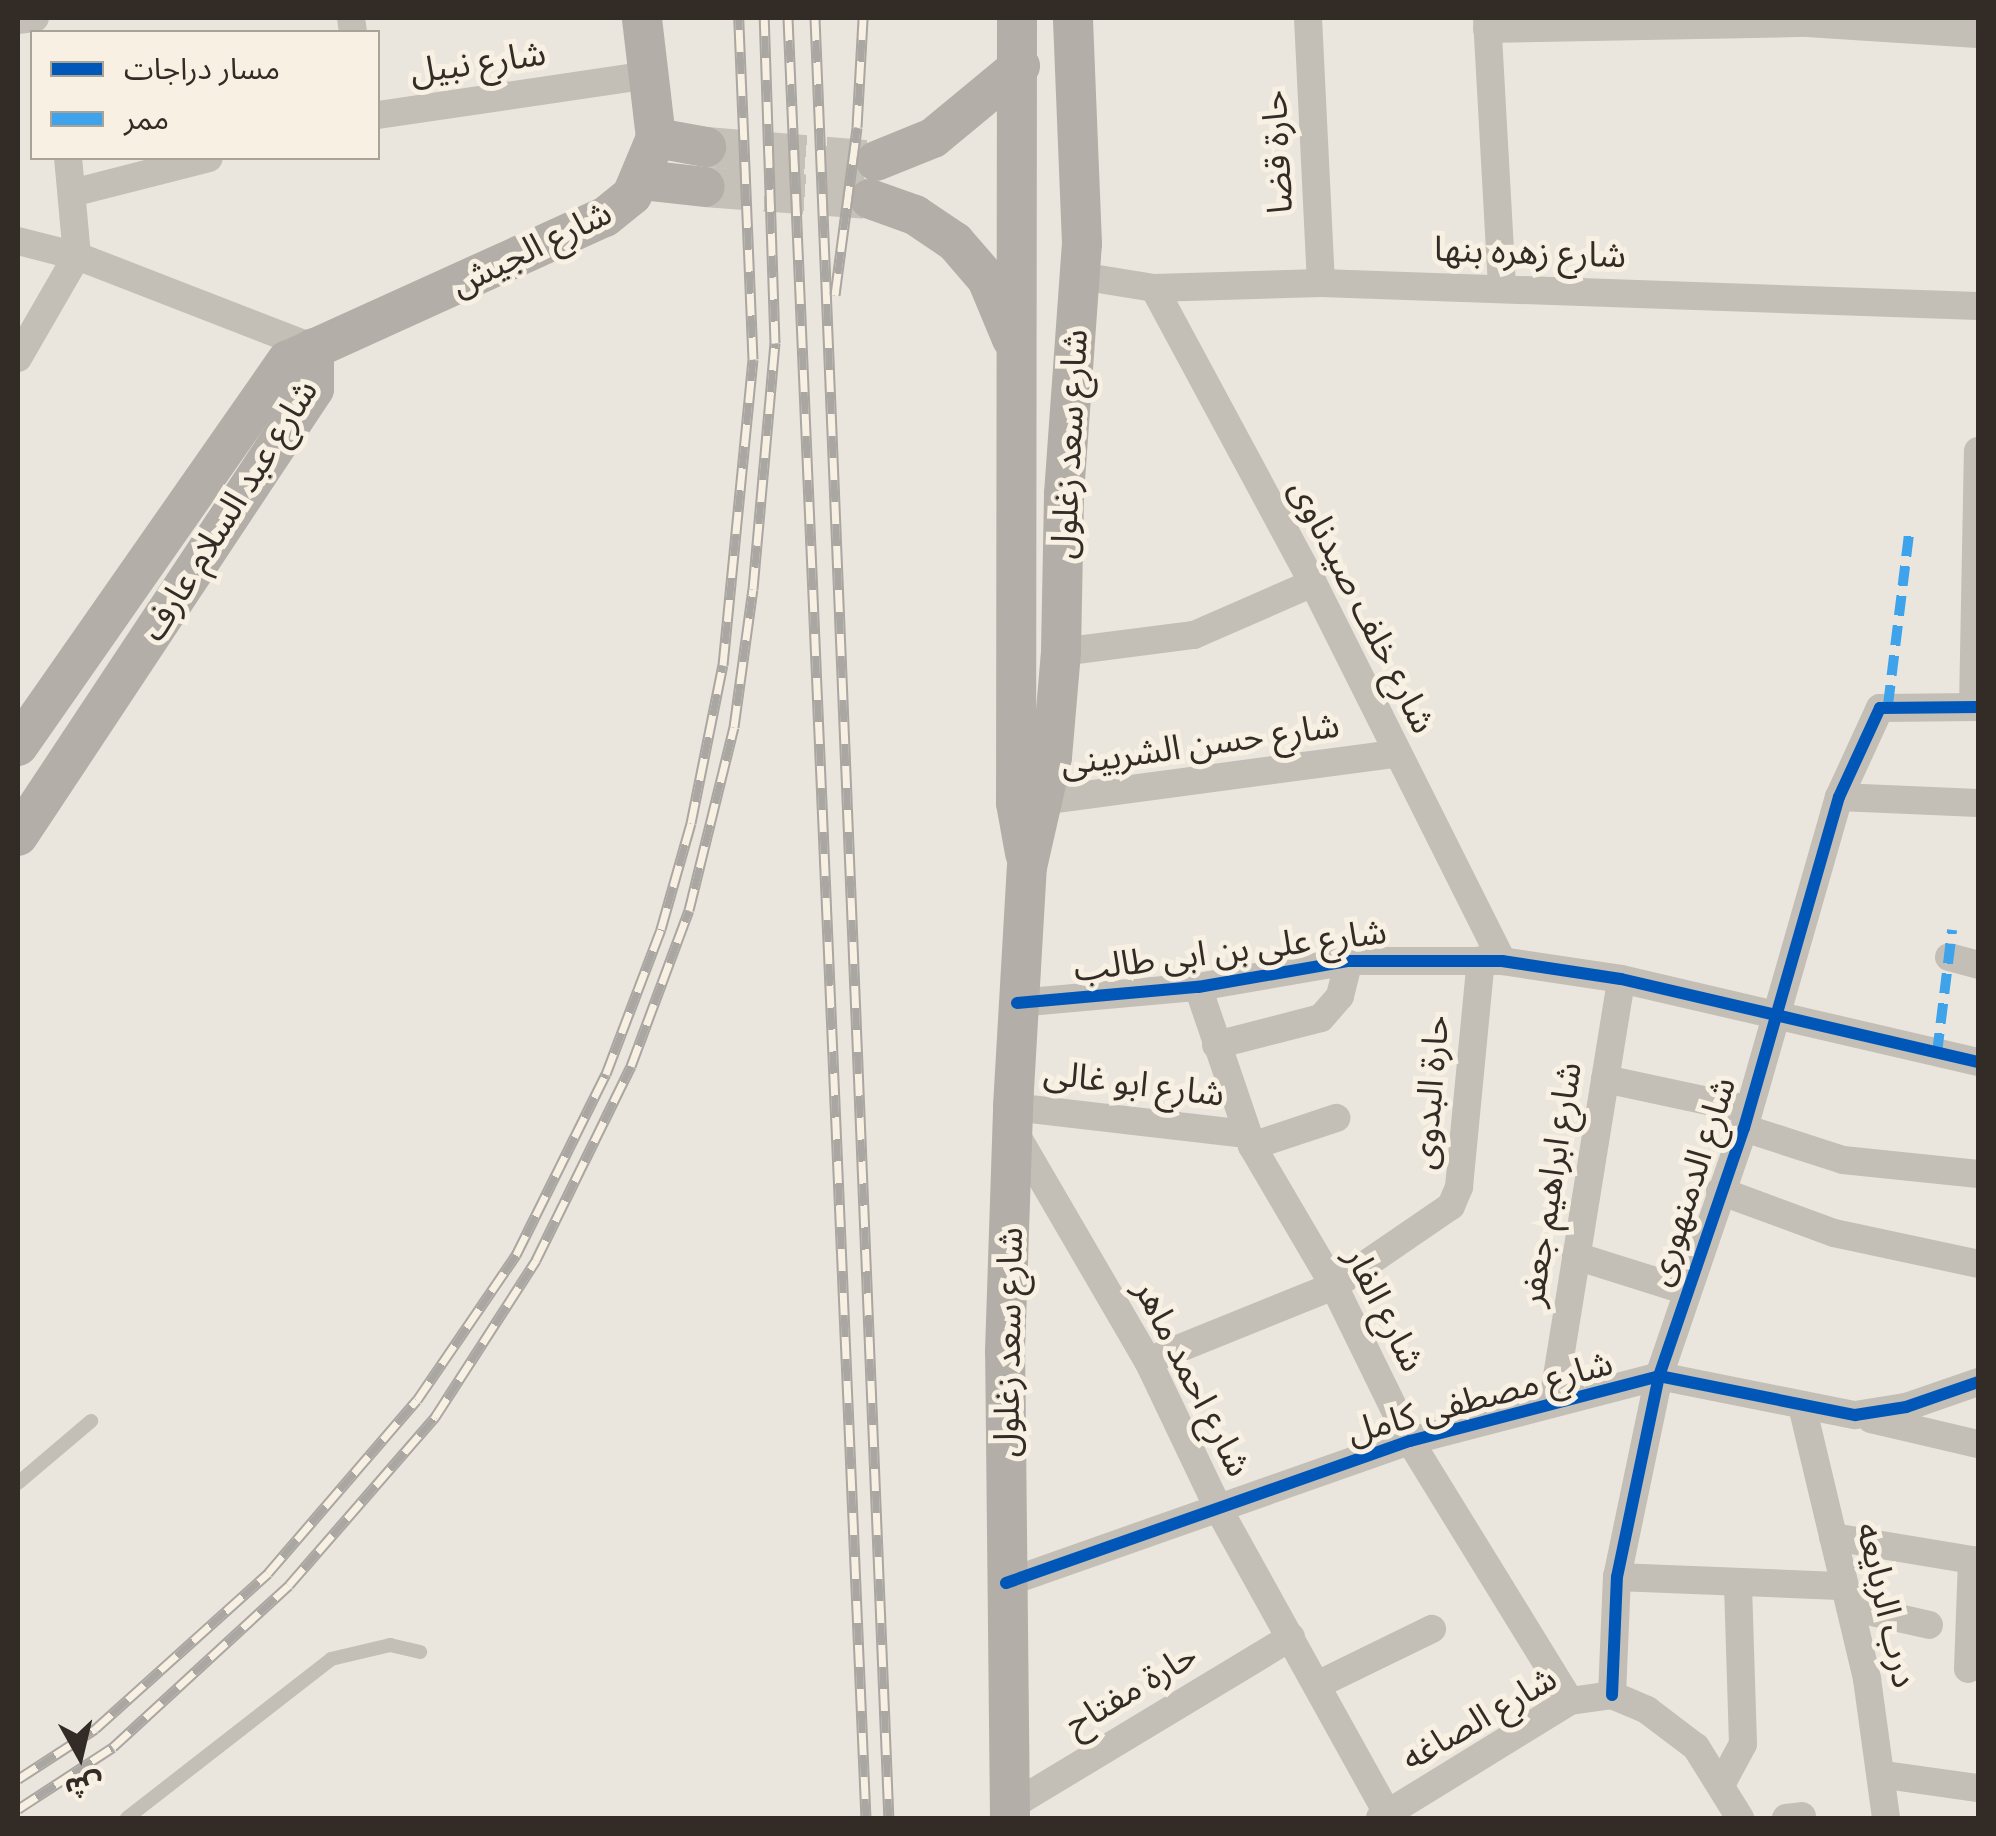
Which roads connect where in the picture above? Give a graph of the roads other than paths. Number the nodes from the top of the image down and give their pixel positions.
1 (35, 18) edge
2 (642, 18) edge
3 (1017, 18) edge
4 (1073, 18) edge
5 (1308, 18) edge
6 (18, 20) edge
7 (1808, 20) edge
8 (1487, 24) edge
9 (1978, 34) edge
10 (1020, 66) junction
11 (648, 75) junction
12 (380, 115) edge
13 (656, 138) junction
14 (706, 147) tunnel mouth
15 (68, 160) edge
16 (201, 160) edge
17 (643, 180) junction
18 (705, 187) tunnel mouth
19 (72, 193) junction
20 (18, 241) edge
21 (77, 256) junction
22 (1080, 276) junction
23 (1321, 283) junction
24 (1154, 288) junction
25 (1502, 288) junction
26 (1978, 306) edge
27 (314, 348) junction
28 (18, 358) edge
29 (1018, 369) junction
30 (1978, 452) edge
31 (1978, 484) edge
32 (1313, 583) junction
33 (1060, 652) junction
34 (1976, 707) edge
35 (18, 746) edge
36 (1395, 754) junction
37 (1839, 796) junction
38 (1978, 803) edge
39 (1030, 804) junction
40 (18, 836) edge
41 (1949, 956) dead end
42 (1491, 960) junction
43 (1349, 961) junction
44 (1978, 965) edge
45 (1621, 979) junction
46 (1198, 987) junction
47 (1016, 1003) junction
48 (1772, 1016) junction
49 (1216, 1045) junction
50 (1978, 1057) edge
51 (1605, 1078) junction
52 (1336, 1118) dead end
53 (1013, 1119) junction
54 (1747, 1119) junction
55 (1249, 1140) junction
56 (1978, 1174) edge
57 (1720, 1191) junction
58 (1576, 1256) junction
59 (1978, 1264) edge
60 (1334, 1286) junction
61 (1687, 1292) junction
62 (1148, 1361) junction
63 (1659, 1376) junction
64 (1978, 1382) edge
65 (1553, 1401) junction
66 (1802, 1410) junction
67 (1856, 1415) junction
68 (91, 1421) dead end
69 (1410, 1441) junction
70 (1978, 1444) edge
71 (18, 1483) edge
72 (1218, 1508) junction
73 (1833, 1537) junction
74 (1975, 1560) edge
75 (1617, 1577) junction
76 (1738, 1582) junction
77 (1006, 1584) junction
78 (1847, 1597) junction
79 (1929, 1626) dead end
80 (1432, 1629) dead end
81 (1291, 1637) junction
82 (420, 1652) dead end
83 (1968, 1669) dead end
84 (1317, 1685) junction
85 (1612, 1695) junction
86 (1570, 1701) junction
87 (1885, 1775) junction
88 (1722, 1783) junction
89 (1978, 1788) edge
90 (1011, 1812) edge
91 (1386, 1817) edge
92 (126, 1818) edge
93 (1740, 1818) edge
94 (1886, 1818) edge

1 - 6 street
2 - 11 main road, شارع الجيش
3 - 10 main road, شارع سعد زغلول
4 - 22 main road, شارع سعد زغلول
5 - 23 street, حارة قضا
7 - 8 street
7 - 9 street
8 - 25 street
10 - 29 main road, شارع سعد زغلول
10 - 29 main road
11 - 12 street, شارع نبيل
11 - 13 main road, شارع الجيش
13 - 14 main road
13 - 17 main road, شارع الجيش
15 - 19 street
16 - 19 street
17 - 18 main road
17 - 27 main road, شارع الجيش
19 - 21 street
20 - 21 street
21 - 27 street
21 - 28 street
22 - 24 street, شارع زهره بنها
22 - 33 main road, شارع سعد زغلول
23 - 24 street, شارع زهره بنها
23 - 25 street, شارع زهره بنها
24 - 32 street, شارع خلف صيدناوى
25 - 26 street, شارع زهره بنها
27 - 35 main road, شارع عبد السلام عارف
27 - 40 main road, شارع عبد السلام عارف
29 - 39 main road, شارع سعد زغلول
30 - 31 street
31 - 34 street
32 - 33 street
32 - 36 street, شارع خلف صيدناوى
33 - 39 main road, شارع سعد زغلول
34 - 37 street, شارع الدمنهورى
36 - 39 street, شارع حسن الشربينى
36 - 42 street, شارع خلف صيدناوى
37 - 38 street
37 - 48 street, شارع الدمنهورى
39 - 47 main road, شارع سعد زغلول
41 - 44 street
42 - 43 street, شارع على بن ابى طالب
42 - 45 street, شارع على بن ابى طالب
42 - 60 street, حارة البدوى
43 - 46 street, شارع على بن ابى طالب
43 - 49 street
45 - 48 street, شارع على بن ابى طالب
45 - 51 street, شارع ابراهيم جعفر
46 - 47 street, شارع على بن ابى طالب
46 - 49 street, شارع الفار
47 - 53 main road, شارع سعد زغلول
48 - 50 street, شارع على بن ابى طالب
48 - 54 street, شارع الدمنهورى
49 - 55 street, شارع الفار
51 - 54 street
51 - 58 street, شارع ابراهيم جعفر
52 - 55 street
53 - 55 street, شارع ابو غالى
53 - 62 street, شارع احمد ماهر
53 - 77 main road, شارع سعد زغلول
54 - 56 street
54 - 57 street, شارع الدمنهورى
55 - 60 street, شارع الفار
57 - 59 street
57 - 61 street, شارع الدمنهورى
58 - 61 street
58 - 65 street, شارع ابراهيم جعفر
60 - 62 street, حارة البدوى
60 - 69 street, شارع الفار
61 - 63 street, شارع الدمنهورى
62 - 72 street, شارع احمد ماهر
63 - 65 street, شارع مصطفى كامل
63 - 66 street, شارع مصطفى كامل
63 - 75 street, شارع الدمنهورى
64 - 67 street, شارع مصطفى كامل
65 - 69 street, شارع مصطفى كامل
66 - 67 street, شارع مصطفى كامل
66 - 73 street, درب الربايعه
67 - 70 street
68 - 71 lane
69 - 72 street, شارع مصطفى كامل
69 - 86 street, شارع الفار
72 - 77 street, شارع مصطفى كامل
72 - 81 street, شارع احمد ماهر
73 - 74 street
73 - 78 street, درب الربايعه
74 - 83 street
75 - 76 street
75 - 85 street, شارع الدمنهورى
76 - 78 street
76 - 88 street
77 - 90 main road, شارع سعد زغلول
78 - 79 street
78 - 87 street, درب الربايعه
80 - 84 street
81 - 84 street, شارع احمد ماهر
81 - 90 street, حارة مفتاح
82 - 92 lane
84 - 91 street, شارع احمد ماهر
85 - 86 street, شارع الصاغه
85 - 88 street
86 - 91 street, شارع الصاغه
87 - 89 street
87 - 94 street, درب الربايعه
88 - 93 street

